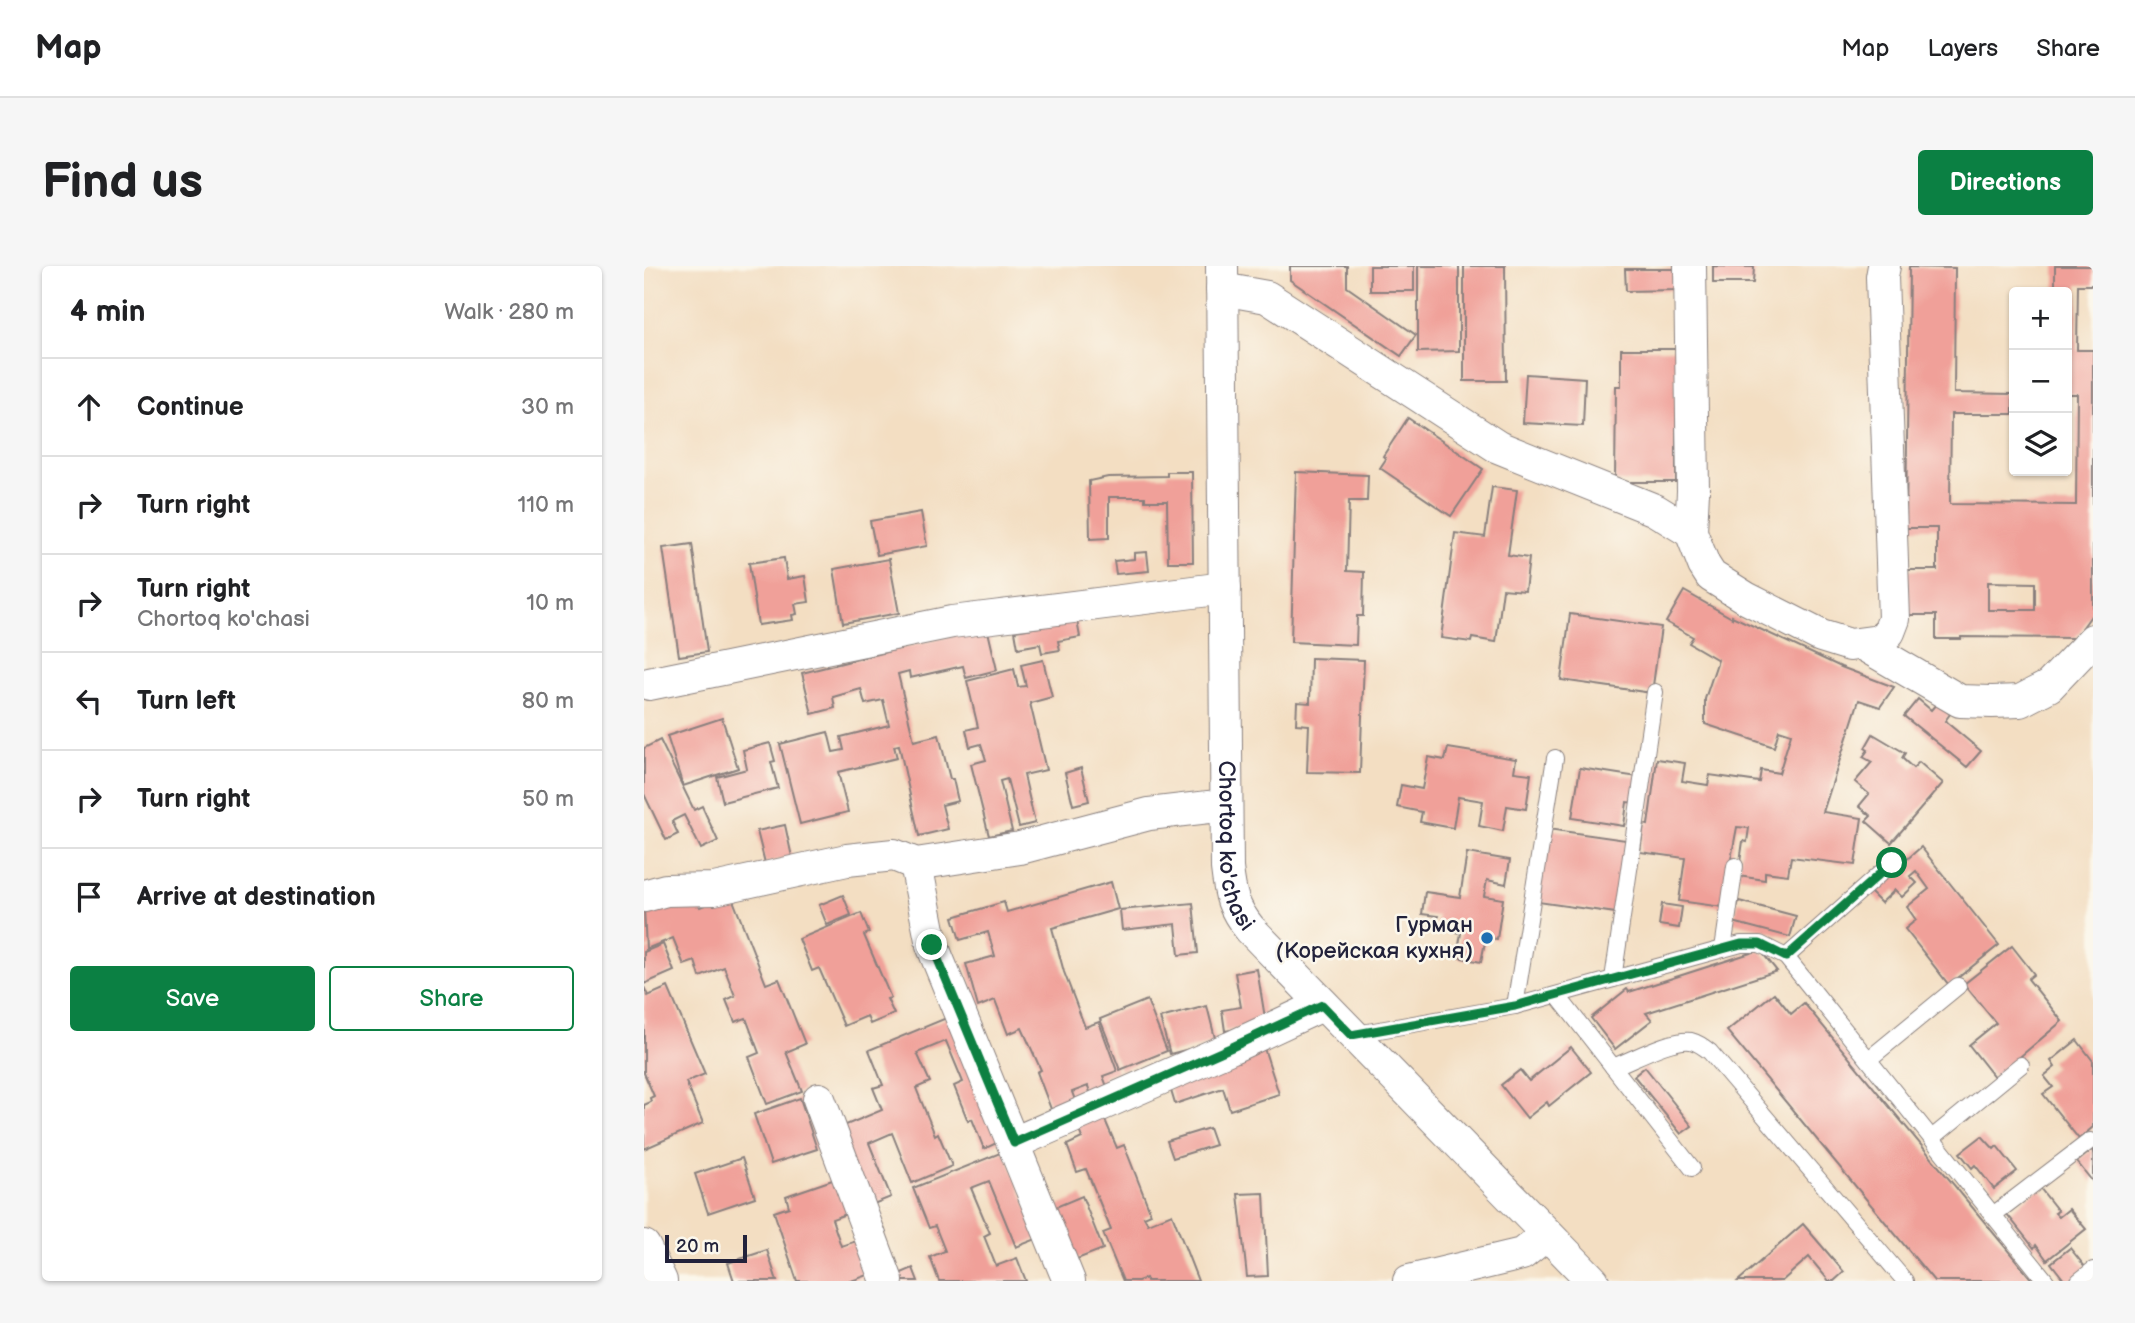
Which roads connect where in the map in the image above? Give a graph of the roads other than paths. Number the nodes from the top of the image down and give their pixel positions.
1 (1690, 266) edge
2 (1884, 266) edge
3 (1222, 278) edge
4 (1691, 532) junction
5 (1225, 589) junction
6 (2093, 640) edge
7 (1864, 645) junction
8 (649, 684) dead end
9 (1655, 692) dead end
10 (1556, 758) dead end
11 (1226, 805) junction
12 (1892, 863) dead end
13 (916, 864) junction
14 (1735, 866) dead end
15 (644, 896) edge
16 (1723, 949) junction
17 (1786, 957) junction
18 (1613, 979) junction
19 (1958, 986) dead end
20 (1557, 995) junction
21 (1322, 1005) junction
22 (1515, 1006) junction
23 (1351, 1035) junction
24 (1869, 1059) junction
25 (2021, 1065) dead end
26 (1613, 1067) junction
27 (819, 1099) dead end
28 (1932, 1138) junction
29 (2090, 1141) dead end
30 (1014, 1143) junction
31 (1692, 1168) dead end
32 (1993, 1215) junction
33 (1547, 1234) junction
34 (644, 1246) edge
35 (2093, 1270) edge
36 (661, 1281) edge
37 (887, 1281) edge
38 (1069, 1281) edge
39 (1409, 1281) edge
40 (1593, 1281) edge
41 (1905, 1281) edge
42 (2046, 1281) edge
43 (2079, 1281) edge

1 - 4 street
2 - 7 street
3 - 4 street
3 - 5 street, Chortoq ko'chasi
4 - 7 street
5 - 8 street
5 - 11 street, Chortoq ko'chasi
6 - 7 street
9 - 18 lane
10 - 22 lane
11 - 13 street
11 - 21 street, Chortoq ko'chasi
12 - 17 lane
13 - 15 street
13 - 30 street
14 - 16 lane
16 - 17 lane
16 - 18 lane
17 - 24 lane
18 - 20 lane
19 - 24 lane
20 - 22 lane
20 - 26 lane
21 - 23 street, Chortoq ko'chasi
21 - 30 street
22 - 23 lane
23 - 33 street, Chortoq ko'chasi
24 - 28 lane
25 - 28 lane
26 - 31 lane
26 - 41 lane
27 - 37 street
28 - 32 lane
29 - 32 lane
30 - 38 street
32 - 42 lane
33 - 39 street
33 - 40 street, Chortoq ko'chasi
34 - 36 street
35 - 43 lane

